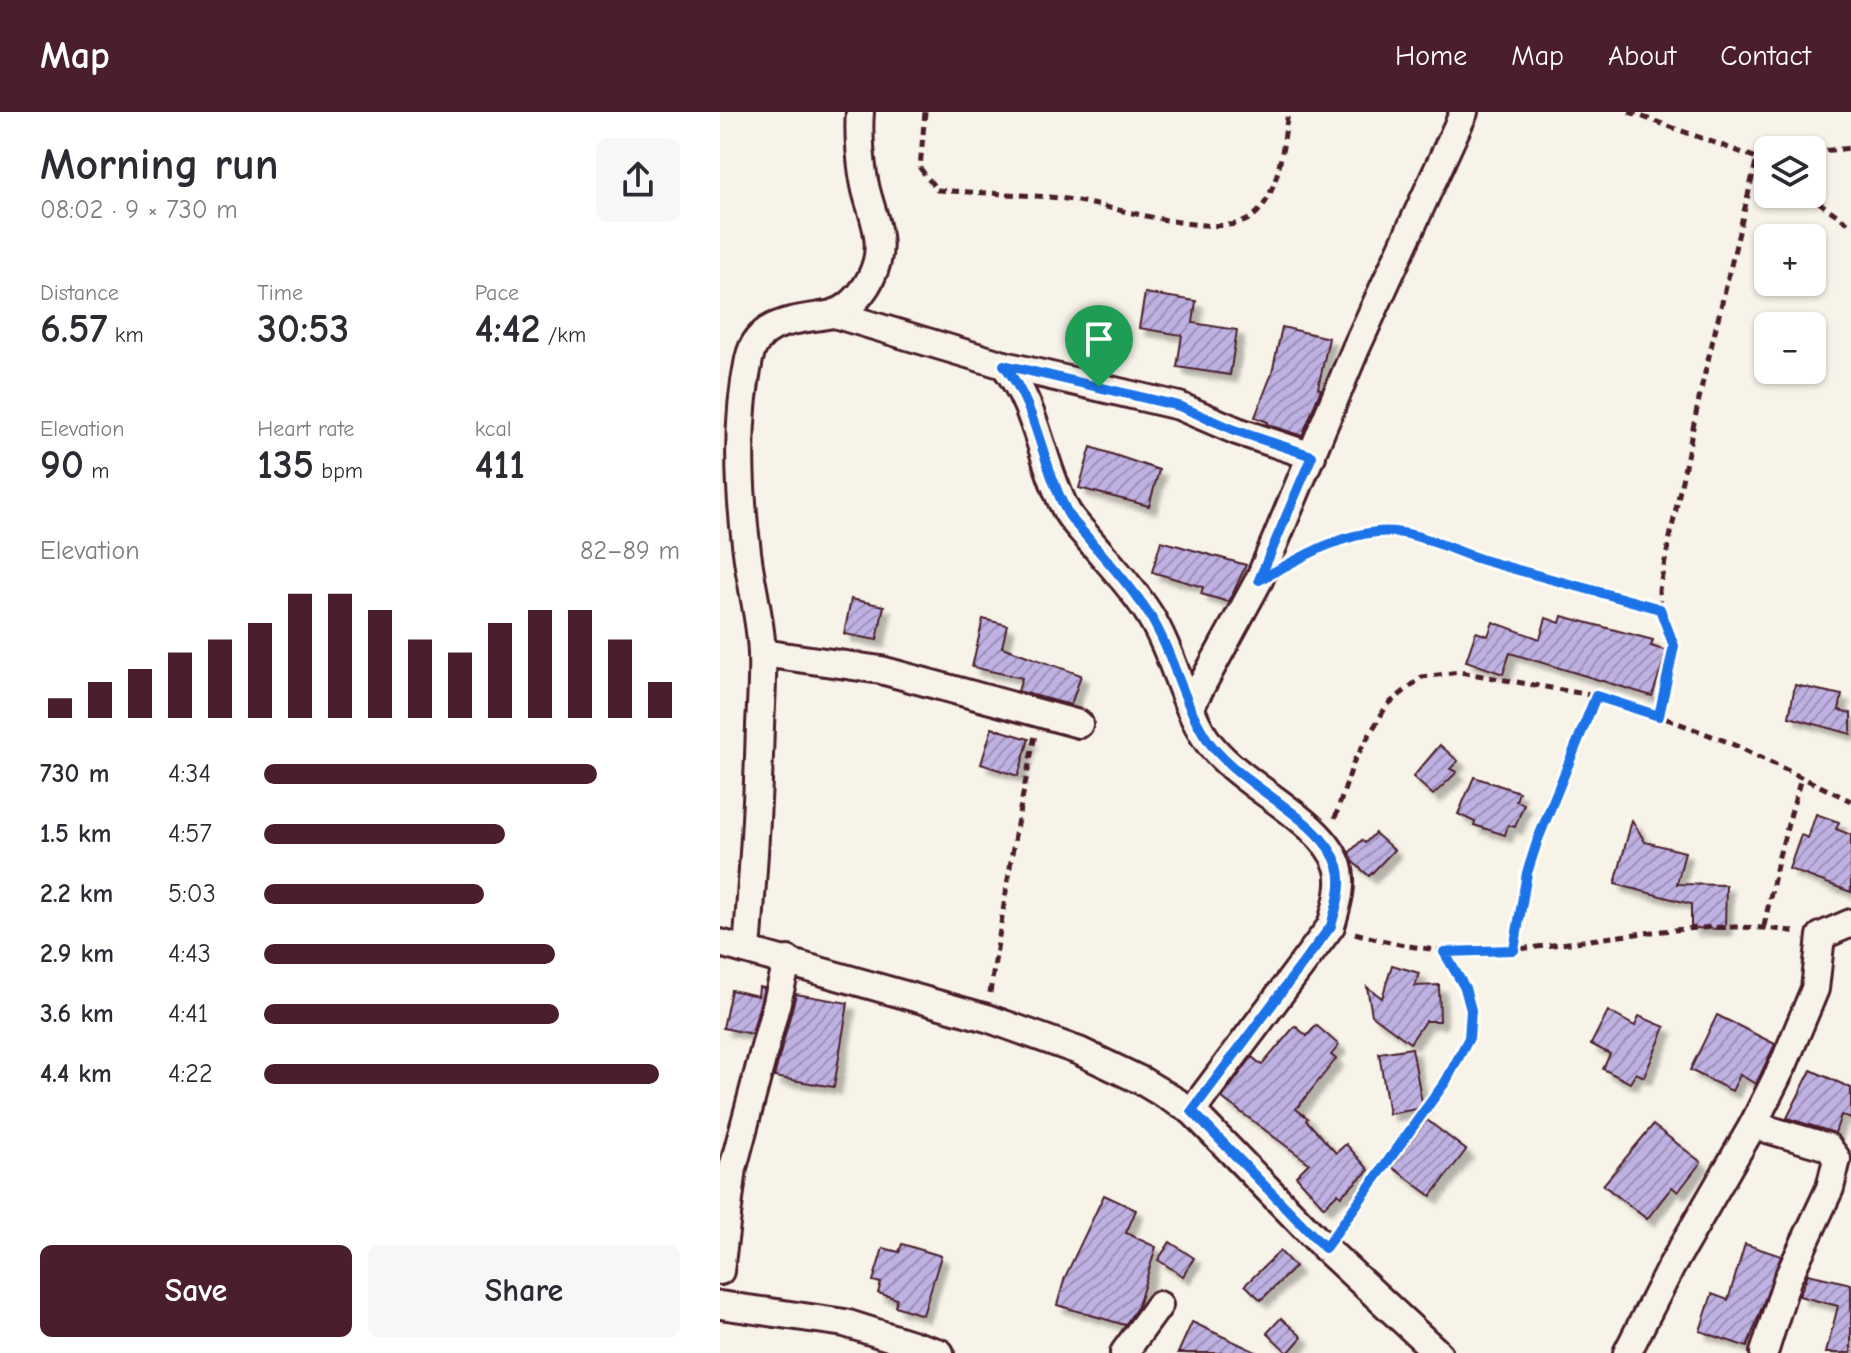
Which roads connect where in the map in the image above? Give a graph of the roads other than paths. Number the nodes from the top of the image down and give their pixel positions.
1 (860, 112) edge
2 (1464, 112) edge
3 (834, 314) junction
4 (1004, 365) junction
5 (1312, 456) junction
6 (762, 653) junction
7 (1191, 705) junction
8 (1079, 724) dead end
9 (1851, 923) edge
10 (720, 943) edge
11 (747, 950) junction
12 (788, 960) junction
13 (1192, 1111) junction
14 (1753, 1125) junction
15 (720, 1271) edge
16 (720, 1305) edge
17 (1159, 1305) dead end
18 (940, 1353) edge
19 (1124, 1353) edge
20 (1438, 1353) edge
21 (1627, 1353) edge
22 (1764, 1353) edge

1 - 3 street
2 - 5 street
3 - 4 street
3 - 6 street
4 - 5 street
4 - 7 street
5 - 7 street
6 - 8 street
6 - 11 street
7 - 13 street
9 - 14 street
10 - 11 street
11 - 12 street
12 - 13 street
12 - 15 street
13 - 20 street
14 - 21 street
14 - 22 street
16 - 18 street
17 - 19 street

